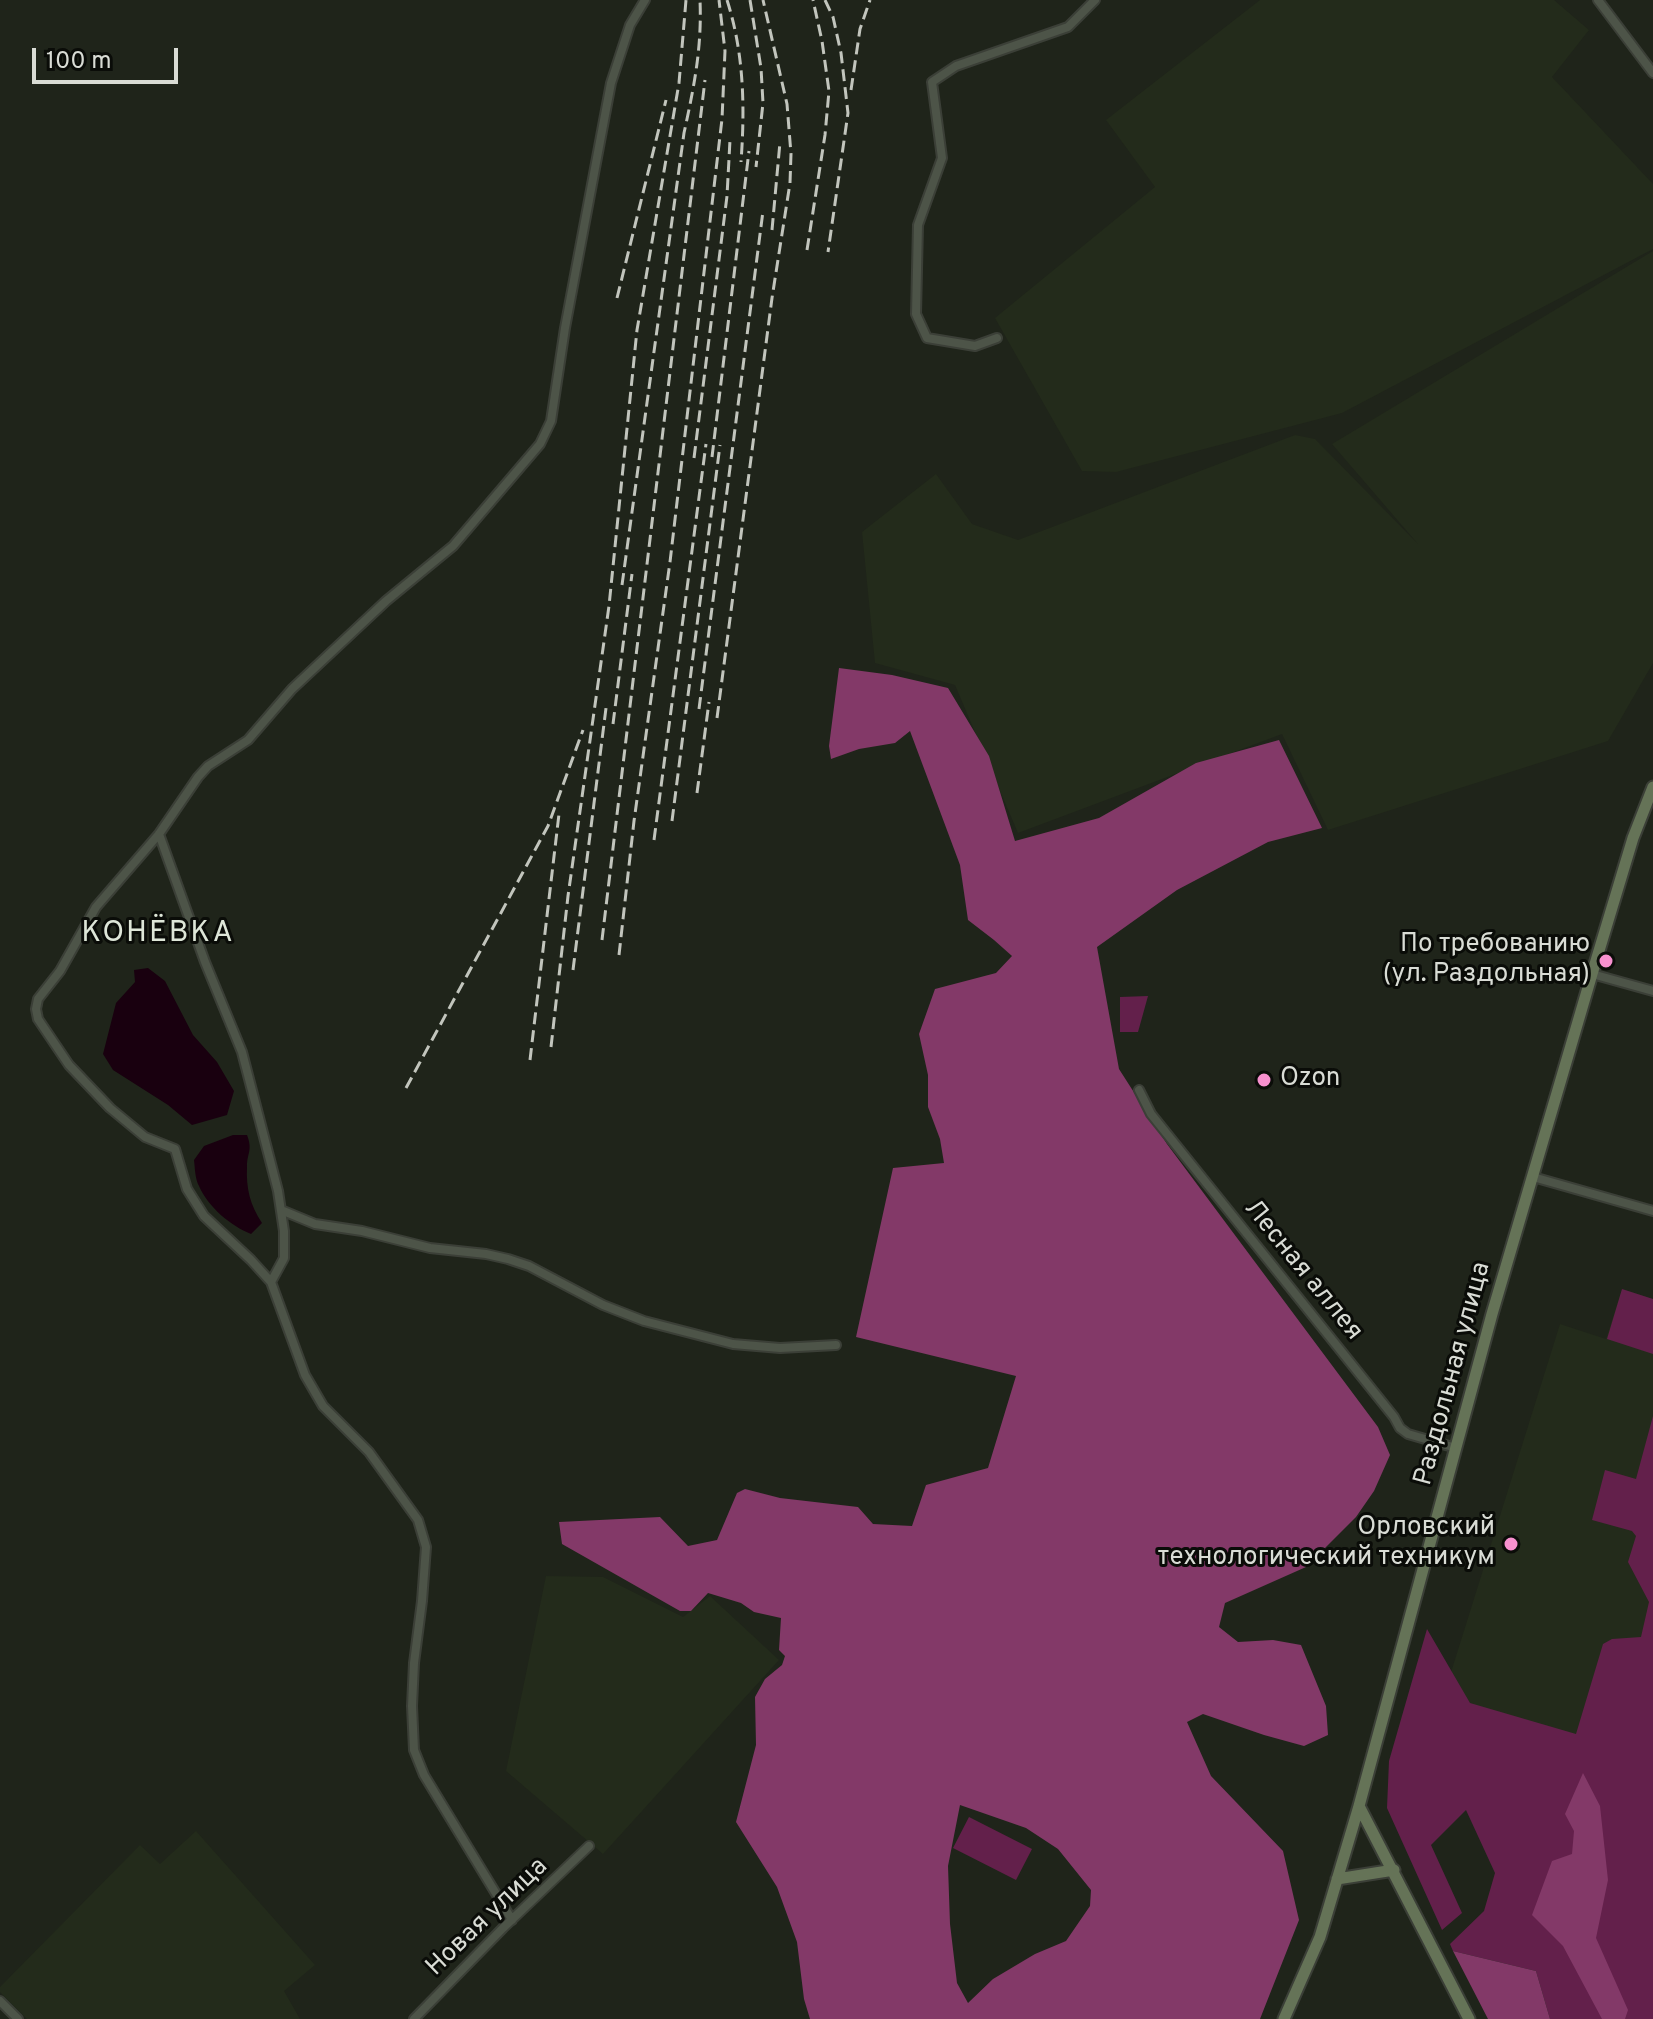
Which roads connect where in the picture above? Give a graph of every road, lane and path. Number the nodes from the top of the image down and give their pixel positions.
1 (645, 0) edge
2 (1095, 0) edge
3 (1598, 0) edge
4 (1653, 73) edge
5 (997, 338) dead end
6 (1653, 787) edge
7 (159, 834) junction
8 (1592, 974) junction
9 (1653, 991) edge
10 (1139, 1090) dead end
11 (1533, 1177) junction
12 (281, 1210) junction
13 (1653, 1211) edge
14 (271, 1282) junction
15 (836, 1345) dead end
16 (1456, 1448) junction
17 (1359, 1806) junction
18 (589, 1846) dead end
19 (1394, 1870) junction
20 (1337, 1879) junction
21 (512, 1920) junction
22 (0, 2001) edge
23 (18, 2019) edge
24 (414, 2019) edge
25 (1284, 2019) edge
26 (1469, 2019) edge

1 - 7 street
2 - 5 street
3 - 4 street
6 - 8 main road, Раздольная улица
7 - 12 street
7 - 14 street
8 - 9 street
8 - 11 main road, Раздольная улица
10 - 16 street, Лесная аллея
11 - 13 street
11 - 16 main road, Раздольная улица
12 - 14 street
12 - 15 street
14 - 21 street
16 - 17 main road, Раздольная улица
17 - 19 main road
17 - 20 main road, Раздольная улица
18 - 21 street, Новая улица
19 - 20 main road
19 - 26 main road
20 - 25 main road, Раздольная улица
21 - 24 street, Новая улица
22 - 23 street

